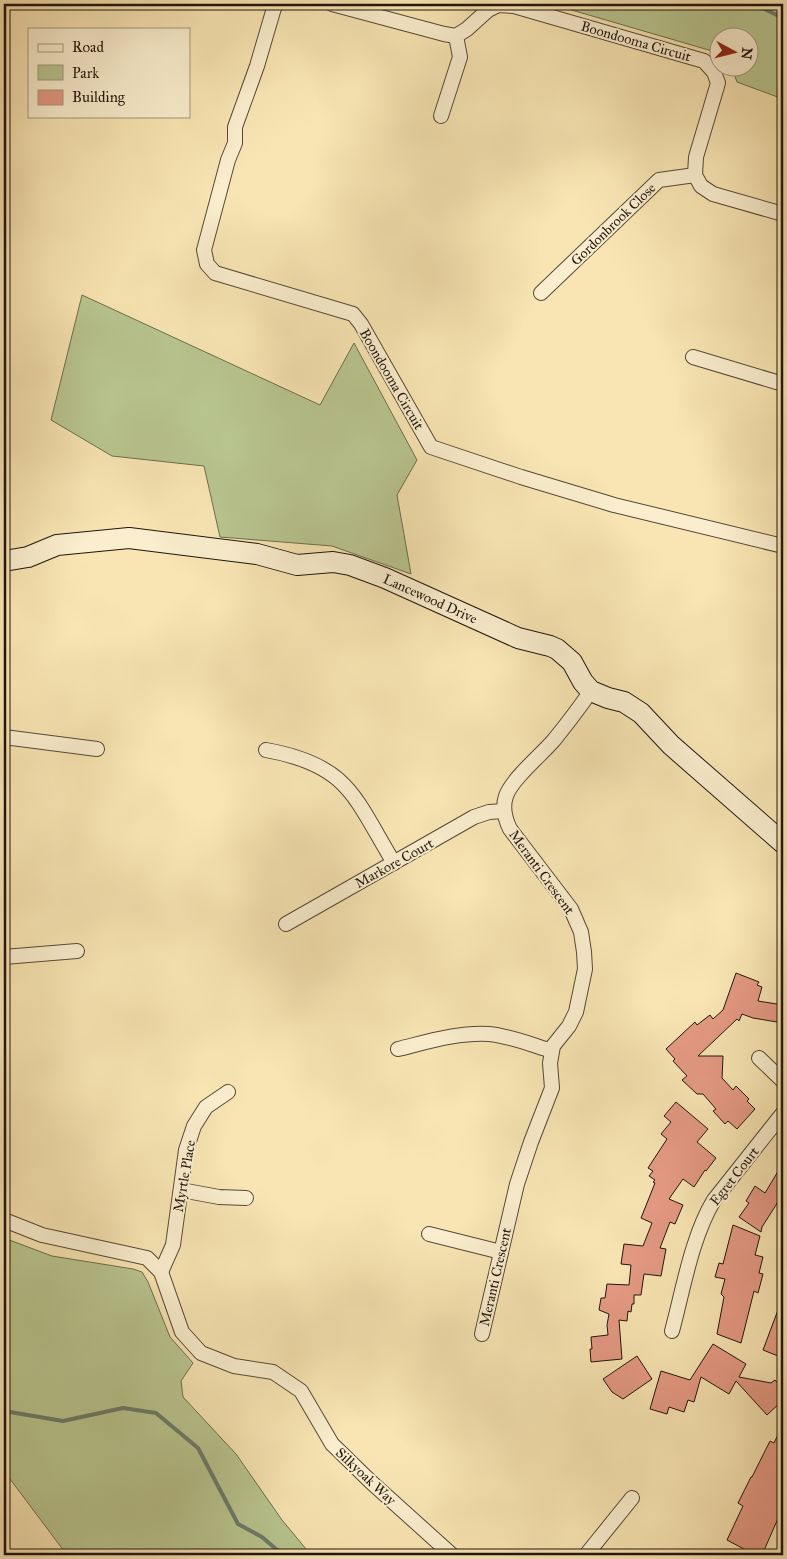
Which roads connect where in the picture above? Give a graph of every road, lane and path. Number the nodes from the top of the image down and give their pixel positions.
1 (277, 4) edge
2 (332, 4) edge
3 (456, 36) junction
4 (441, 116) dead end
5 (695, 175) junction
6 (783, 214) edge
7 (541, 293) dead end
8 (693, 357) dead end
9 (783, 384) edge
10 (783, 546) edge
11 (4, 561) edge
12 (591, 691) junction
13 (4, 737) edge
14 (97, 749) dead end
15 (266, 750) dead end
16 (504, 811) junction
17 (782, 838) edge
18 (394, 863) junction
19 (286, 924) dead end
20 (77, 951) dead end
21 (4, 958) edge
22 (398, 1050) dead end
23 (552, 1051) junction
24 (759, 1058) dead end
25 (783, 1081) edge
26 (228, 1092) dead end
27 (783, 1114) edge
28 (181, 1190) junction
29 (246, 1198) dead end
30 (4, 1220) edge
31 (430, 1234) dead end
32 (501, 1252) junction
33 (161, 1272) junction
34 (672, 1331) dead end
35 (482, 1334) dead end
36 (632, 1498) dead end
37 (452, 1555) edge
38 (586, 1555) edge

1 - 10 street, Boondooma Circuit
2 - 3 street
3 - 4 street
3 - 5 street, Boondooma Circuit
5 - 6 street
5 - 7 street, Gordonbrook Close
8 - 9 street
11 - 12 street, Lancewood Drive
12 - 16 street
12 - 17 street
13 - 14 street
15 - 18 street
16 - 18 street, Markore Court
16 - 23 street, Meranti Crescent
18 - 19 street, Markore Court
20 - 21 street
22 - 23 street
23 - 32 street, Meranti Crescent
24 - 25 street
26 - 28 street, Myrtle Place
27 - 34 street, Egret Court
28 - 29 street
28 - 33 street, Myrtle Place
30 - 33 street
31 - 32 street
32 - 35 street, Meranti Crescent
33 - 37 street, Silkyoak Way
36 - 38 street

